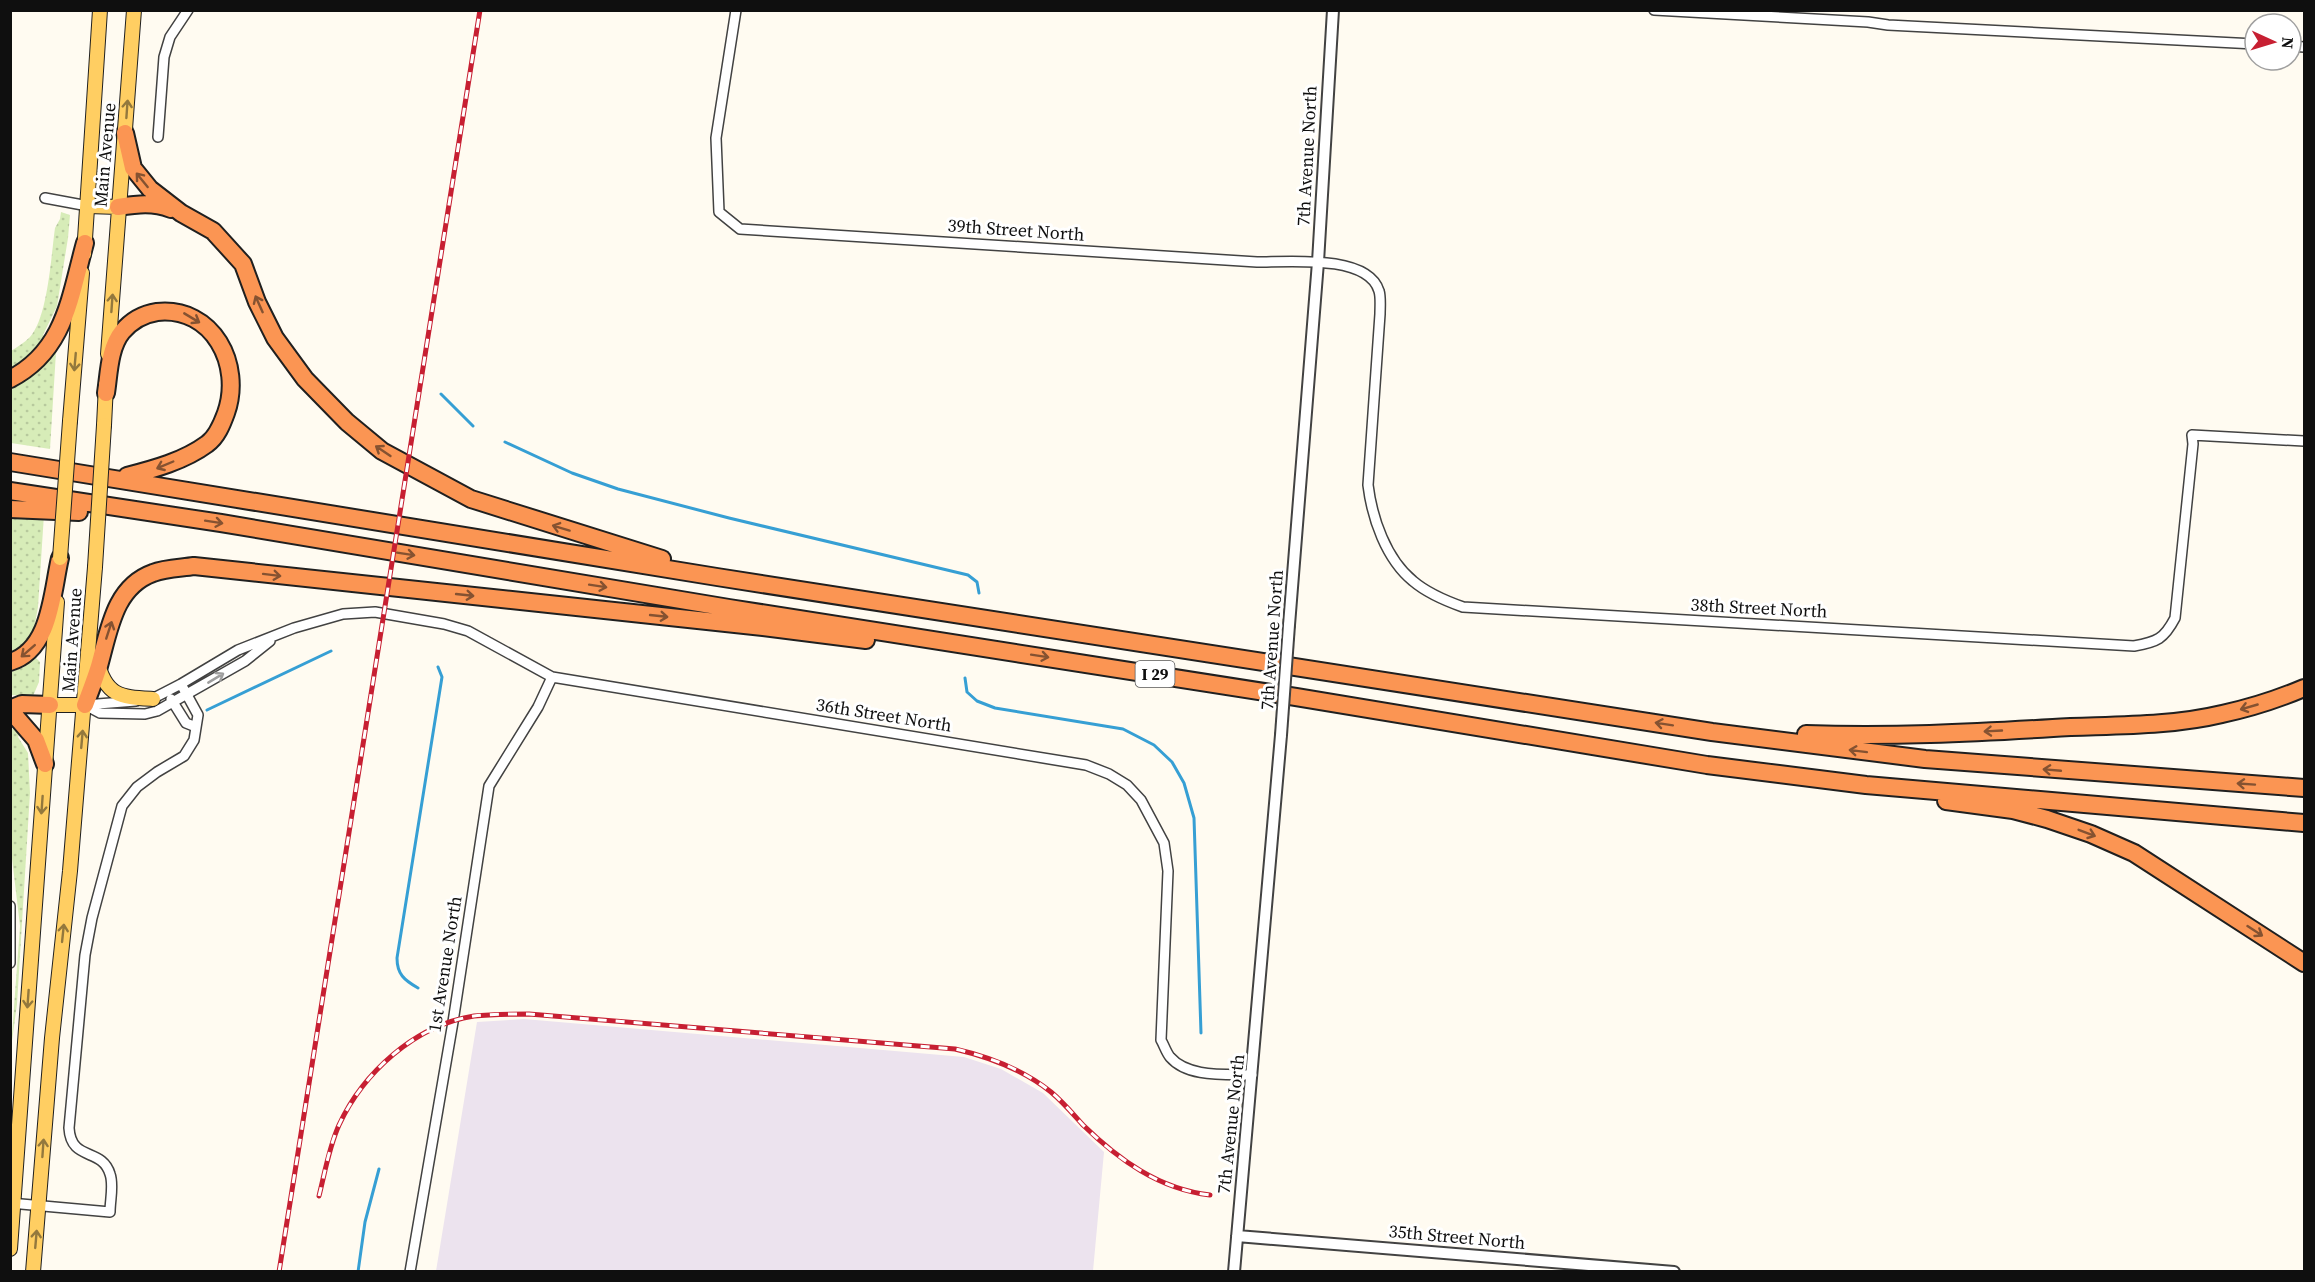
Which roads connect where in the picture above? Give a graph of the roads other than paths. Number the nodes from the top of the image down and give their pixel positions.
1 (100, 10) edge
2 (134, 10) edge
3 (188, 10) edge
4 (736, 10) edge
5 (1333, 10) edge
6 (1654, 10) edge
7 (2243, 43) edge
8 (125, 133) junction
9 (158, 137) dead end
10 (45, 198) dead end
11 (88, 206) junction
12 (118, 207) junction
13 (181, 213) junction
14 (85, 243) junction
15 (1317, 262) junction
16 (10, 379) edge
17 (106, 393) junction
18 (2304, 441) edge
19 (10, 462) edge
20 (118, 478) junction
21 (10, 491) edge
22 (10, 509) edge
23 (182, 517) junction
24 (60, 558) junction
25 (717, 577) junction
26 (90, 633) junction
27 (278, 635) junction
28 (1009, 651) junction
29 (10, 663) edge
30 (99, 668) junction
31 (552, 677) junction
32 (181, 684) junction
33 (2304, 688) edge
34 (166, 692) junction
35 (188, 695) junction
36 (153, 699) junction
37 (173, 703) junction
38 (50, 705) junction
39 (85, 705) junction
40 (10, 709) edge
41 (196, 727) junction
42 (1712, 732) junction
43 (45, 764) junction
44 (1866, 785) junction
45 (2304, 788) edge
46 (2304, 823) edge
47 (10, 906) edge
48 (10, 963) edge
49 (2304, 963) edge
50 (1252, 1075) junction
51 (12, 1203) edge
52 (39, 1206) junction
53 (1237, 1236) junction
54 (10, 1249) edge
55 (33, 1272) edge
56 (410, 1272) edge
57 (1234, 1272) edge
58 (1674, 1272) edge

1 - 11 main road, Main Avenue
8 -> 2 main road, Main Avenue
3 - 9 street
4 - 15 street, 39th Street North
5 - 15 street, 7th Avenue North
6 - 7 street
8 - 12 main road, Main Avenue
13 -> 8 highway
10 - 11 street
11 - 12 main road
11 - 14 main road, Main Avenue
12 - 13 highway
17 -> 12 main road, Main Avenue
25 -> 13 highway
14 - 16 highway
14 -> 24 main road, Main Avenue, bridge
15 - 18 street, 38th Street North
15 - 50 street, 7th Avenue North, bridge
17 -> 20 highway
17 - 26 main road, Main Avenue, bridge
19 - 20 highway, I 29
20 - 25 highway, I 29
21 - 23 highway, I 29
22 - 23 highway
23 -> 28 highway, I 29
24 -> 29 highway
24 - 38 main road, Main Avenue
42 -> 25 highway, I 29
26 - 30 main road
26 - 39 main road, Main Avenue
27 - 31 street, 36th Street North
27 - 32 street, 36th Street North
35 -> 27 street, 36th Street North
30 -> 28 highway
28 -> 44 highway, I 29
30 - 36 main road
30 - 39 highway
31 - 50 street, 36th Street North
31 - 56 street, 1st Avenue North
32 - 34 street, 36th Street North
32 - 35 street
33 -> 42 highway
34 - 36 street, 36th Street North
34 - 37 street
35 - 37 street, 36th Street North
35 - 41 street
36 - 39 street, 36th Street North
37 - 39 street, 36th Street North
37 - 41 street
38 - 39 main road
38 - 40 highway
38 - 43 main road, Main Avenue
52 -> 39 main road, Main Avenue
40 - 43 highway
41 - 52 street
45 -> 42 highway, I 29
43 -> 51 main road, Main Avenue
44 - 46 highway, I 29
44 -> 49 highway
47 - 48 street
50 - 53 street, 7th Avenue North
51 - 52 street
51 - 54 main road, Main Avenue
55 -> 52 main road, Main Avenue
53 - 57 street, 7th Avenue North
53 - 58 street, 35th Street North

